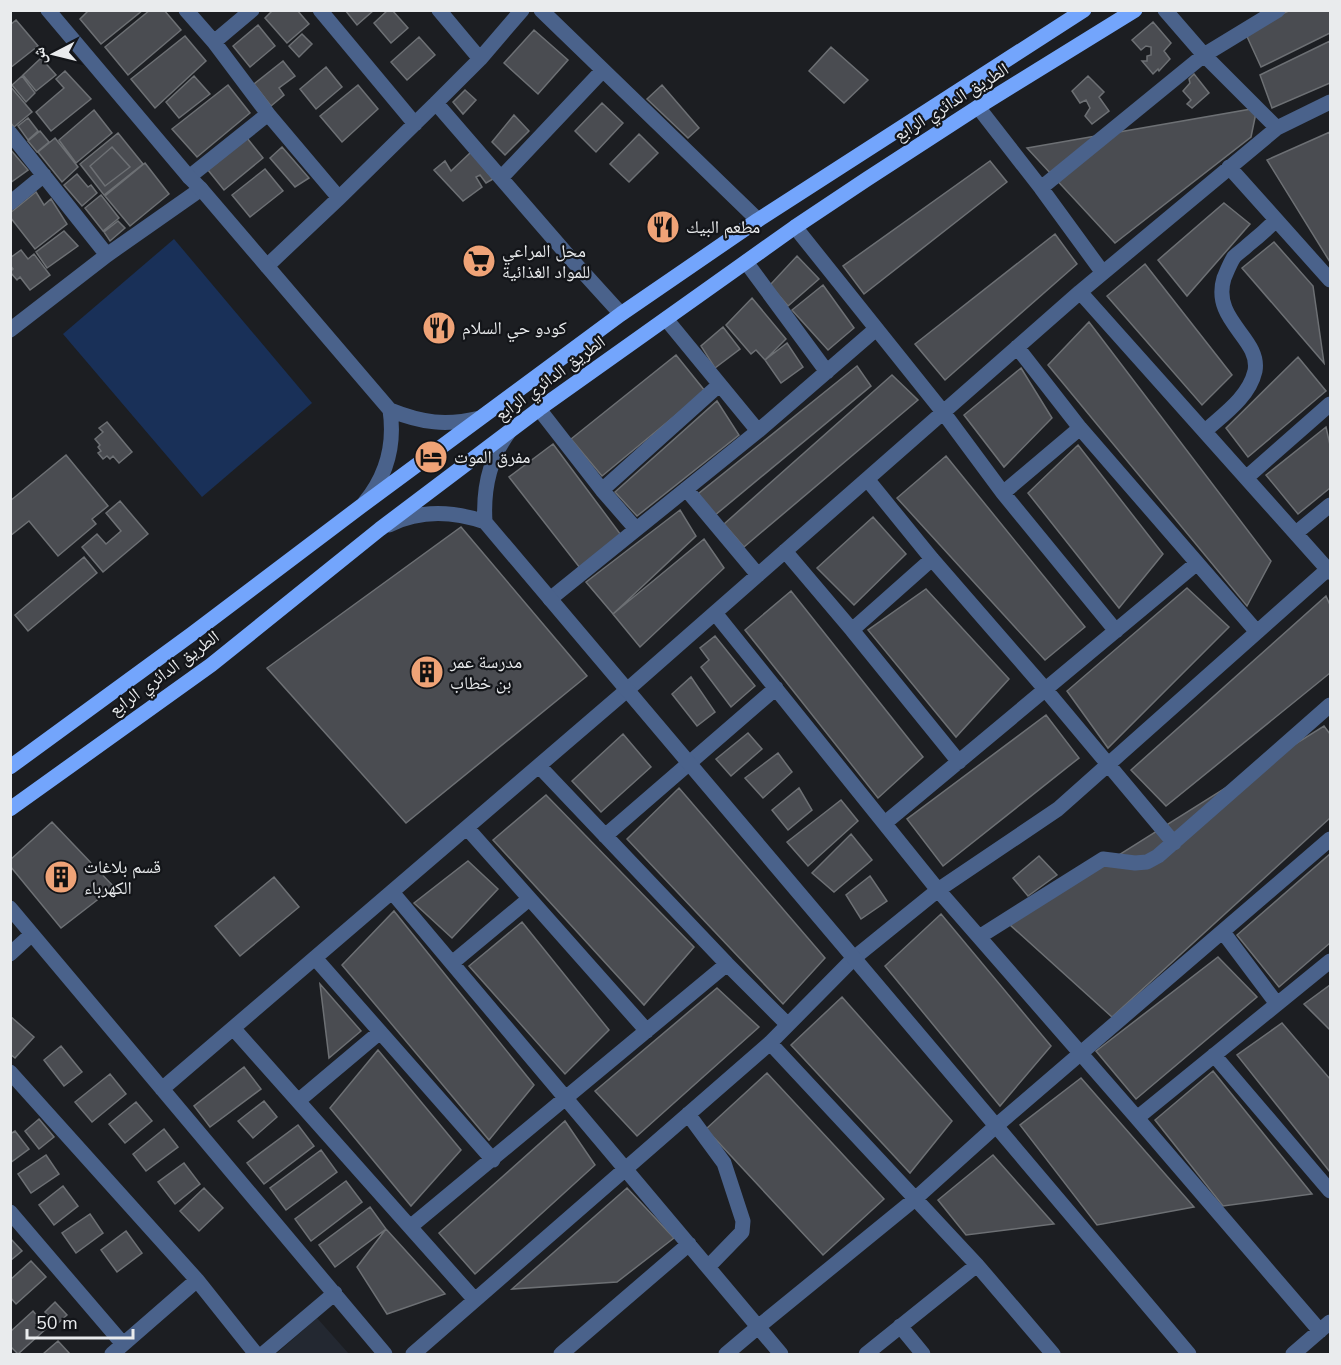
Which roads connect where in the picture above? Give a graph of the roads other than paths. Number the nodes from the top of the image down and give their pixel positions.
1 (48, 10) edge
2 (186, 10) edge
3 (252, 10) edge
4 (320, 10) edge
5 (439, 10) edge
6 (522, 10) edge
7 (541, 10) edge
8 (1135, 10) edge
9 (1165, 10) edge
10 (1076, 12) edge
11 (1272, 12) edge
12 (214, 42) junction
13 (1204, 55) junction
14 (480, 59) junction
15 (603, 70) junction
16 (1330, 102) edge
17 (436, 103) junction
18 (978, 107) junction
19 (268, 114) junction
20 (415, 124) junction
21 (1277, 128) junction
22 (10, 133) edge
23 (1229, 167) junction
24 (44, 175) junction
25 (189, 177) junction
26 (501, 178) junction
27 (1041, 188) junction
28 (201, 189) junction
29 (339, 198) junction
30 (10, 203) edge
31 (758, 220) junction
32 (1276, 220) junction
33 (795, 227) junction
34 (107, 255) junction
35 (746, 262) junction
36 (267, 266) junction
37 (1103, 273) junction
38 (1330, 280) edge
39 (1080, 292) junction
40 (621, 314) junction
41 (666, 319) junction
42 (876, 329) junction
43 (10, 330) edge
44 (1017, 347) junction
45 (827, 372) junction
46 (719, 385) junction
47 (1330, 404) edge
48 (539, 409) junction
49 (390, 410) junction
50 (943, 412) junction
51 (483, 417) junction
52 (1080, 428) junction
53 (511, 429) junction
54 (758, 431) junction
55 (1206, 431) junction
56 (1246, 478) junction
57 (867, 479) junction
58 (686, 489) junction
59 (602, 490) junction
60 (1003, 493) junction
61 (1330, 505) edge
62 (360, 507) junction
63 (485, 522) junction
64 (380, 529) junction
65 (636, 529) junction
66 (1296, 533) junction
67 (785, 550) junction
68 (932, 559) junction
69 (1197, 563) junction
70 (1329, 571) edge
71 (758, 575) junction
72 (550, 599) junction
73 (715, 613) junction
74 (852, 630) junction
75 (1116, 631) junction
76 (1257, 632) junction
77 (776, 688) junction
78 (1046, 689) junction
79 (627, 690) junction
80 (1330, 705) edge
81 (958, 762) junction
82 (690, 764) junction
83 (1108, 764) junction
84 (10, 766) edge
85 (539, 766) junction
86 (10, 809) edge
87 (885, 824) junction
88 (466, 828) junction
89 (605, 836) junction
90 (1330, 839) edge
91 (1174, 843) junction
92 (938, 890) junction
93 (392, 892) junction
94 (529, 899) junction
95 (10, 908) edge
96 (1223, 932) junction
97 (32, 934) junction
98 (979, 937) junction
99 (10, 954) edge
100 (315, 958) junction
101 (854, 958) junction
102 (1330, 961) edge
103 (452, 963) junction
104 (727, 964) junction
105 (1277, 1004) junction
106 (787, 1024) junction
107 (233, 1028) junction
108 (647, 1031) junction
109 (380, 1032) junction
110 (770, 1043) junction
111 (1081, 1054) junction
112 (1214, 1055) junction
113 (10, 1072) edge
114 (162, 1089) junction
115 (566, 1099) junction
116 (298, 1101) junction
117 (688, 1114) junction
118 (1137, 1118) junction
119 (996, 1126) junction
120 (493, 1160) junction
121 (626, 1168) junction
122 (1330, 1191) edge
123 (915, 1199) junction
124 (10, 1212) edge
125 (410, 1227) junction
126 (689, 1244) junction
127 (977, 1265) junction
128 (708, 1267) junction
129 (197, 1280) junction
130 (335, 1293) junction
131 (475, 1300) junction
132 (900, 1326) junction
133 (758, 1327) junction
134 (1325, 1327) edge
135 (117, 1349) edge
136 (256, 1354) edge
137 (263, 1354) edge
138 (385, 1354) edge
139 (413, 1354) edge
140 (561, 1354) edge
141 (726, 1354) edge
142 (781, 1354) edge
143 (866, 1354) edge
144 (923, 1354) edge
145 (1053, 1354) edge
146 (1189, 1354) edge
147 (1293, 1354) edge

1 - 25 street
2 - 12 street
3 - 12 street
4 - 20 street
5 - 14 street
6 - 14 street
7 - 15 street
8 - 18 main road, الطريق الدائري الرابع
9 - 13 street
10 - 31 main road, الطريق الدائري الرابع
11 - 13 street
12 - 19 street
13 - 21 street
13 - 27 street
14 - 17 street
15 - 26 street
15 - 31 street
16 - 21 street
17 - 20 street
17 - 26 street
18 - 27 street
18 - 33 main road, الطريق الدائري الرابع
19 - 25 street
19 - 29 street
20 - 29 street
21 - 23 street
22 - 24 street
23 - 32 street
23 - 37 street
24 - 30 street
24 - 34 street
25 - 28 street
26 - 40 street
27 - 37 street
28 - 34 street
28 - 36 street
29 - 36 street
31 - 40 main road, الطريق الدائري الرابع
32 - 38 street
32 - 55 street
33 - 35 main road, الطريق الدائري الرابع
33 - 42 street
34 - 43 street
35 - 41 main road, الطريق الدائري الرابع
35 - 45 street
36 - 49 street
37 - 39 street
39 - 44 street
39 - 55 street
40 - 51 main road, الطريق الدائري الرابع
41 - 46 street
41 - 48 main road, الطريق الدائري الرابع
42 - 45 street
42 - 50 street
44 - 50 street
44 - 52 street
45 - 54 street
46 - 54 street
46 - 59 street
47 - 56 street
48 - 53 main road, الطريق الدائري الرابع
48 - 59 street
49 - 51 street
49 - 62 street
50 - 57 street
50 - 60 street
51 - 62 main road, الطريق الدائري الرابع
52 - 60 street
52 - 69 street
53 - 63 street
53 - 64 main road, الطريق الدائري الرابع
54 - 58 street
55 - 56 street
56 - 66 street
57 - 67 street
57 - 68 street
58 - 65 street
58 - 71 street
59 - 65 street
60 - 75 street
61 - 66 street
62 - 84 main road, الطريق الدائري الرابع
63 - 64 street
63 - 72 street
64 - 86 main road, الطريق الدائري الرابع
65 - 72 street
66 - 70 street
67 - 71 street
67 - 74 street
68 - 74 street
68 - 78 street
69 - 75 street
69 - 76 street
70 - 76 street
71 - 73 street
72 - 79 street
73 - 77 street
73 - 79 street
74 - 81 street
75 - 78 street
76 - 83 street
77 - 82 street
77 - 87 street
78 - 81 street
78 - 83 street
79 - 82 street
79 - 85 street
80 - 91 street
81 - 87 street
82 - 89 street
82 - 101 street
83 - 91 street
83 - 92 street
85 - 88 street
85 - 89 street
87 - 92 street
88 - 93 street
88 - 94 street
89 - 104 street
90 - 96 street
91 - 98 street
92 - 98 street
92 - 101 street
93 - 100 street
93 - 103 street
94 - 103 street
94 - 108 street
95 - 97 street
96 - 105 street
96 - 111 street
97 - 99 street
97 - 114 street
98 - 111 street
100 - 107 street
100 - 109 street
101 - 106 street
101 - 119 street
102 - 105 street
103 - 115 street
104 - 106 street
104 - 108 street
105 - 112 street
106 - 110 street
107 - 114 street
107 - 116 street
108 - 115 street
109 - 116 street
109 - 120 street
110 - 117 street
110 - 123 street
111 - 118 street
111 - 119 street
112 - 118 street
112 - 122 street
113 - 129 street
114 - 130 street
115 - 120 street
115 - 121 street
116 - 125 street
117 - 121 street
117 - 128 street
118 - 134 street
119 - 123 street
119 - 146 street
120 - 125 street
121 - 126 street
121 - 131 street
123 - 127 street
123 - 133 street
124 - 135 street
125 - 131 street
126 - 128 street
126 - 140 street
127 - 132 street
127 - 145 street
128 - 133 street
129 - 135 street
129 - 136 street
130 - 137 street
130 - 138 street
131 - 139 street
132 - 143 street
132 - 144 street
133 - 141 street
133 - 142 street
134 - 147 street

